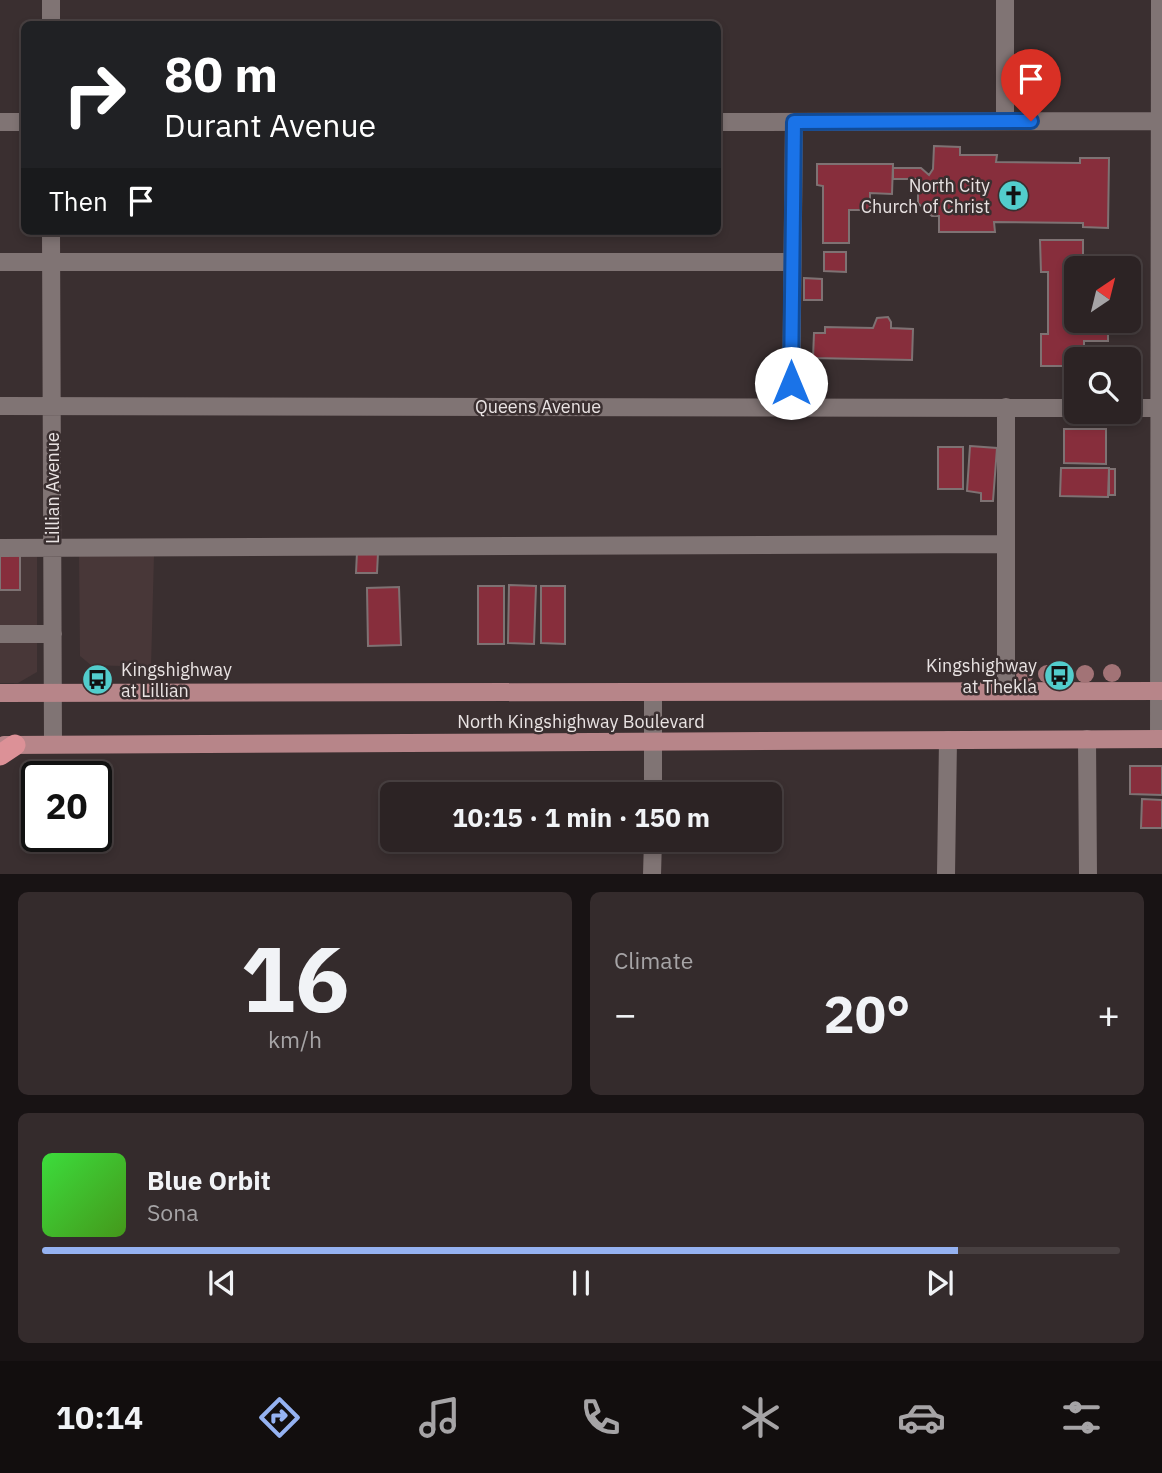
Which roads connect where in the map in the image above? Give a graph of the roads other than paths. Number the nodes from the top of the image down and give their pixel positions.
1 (51, 0) edge
2 (1005, 0) edge
3 (1160, 0) edge
4 (51, 21) edge
5 (1005, 121) junction
6 (1161, 121) edge
7 (0, 122) edge
8 (21, 122) edge
9 (721, 122) edge
10 (794, 122) junction
11 (51, 235) edge
12 (1160, 257) edge
13 (0, 262) edge
14 (51, 262) junction
15 (792, 262) junction
16 (52, 405) junction
17 (0, 406) edge
18 (791, 407) junction
19 (1006, 407) junction
20 (1064, 408) edge
21 (1141, 408) edge
22 (1161, 408) edge
23 (1161, 475) edge
24 (1006, 544) junction
25 (52, 547) junction
26 (0, 548) edge
27 (0, 634) edge
28 (53, 634) junction
29 (1006, 691) junction
30 (1161, 691) edge
31 (653, 692) junction
32 (0, 693) edge
33 (53, 694) junction
34 (1087, 739) junction
35 (1160, 739) edge
36 (948, 740) junction
37 (654, 741) junction
38 (53, 744) junction
39 (5, 748) edge
40 (653, 782) edge
41 (653, 852) edge
42 (652, 874) edge
43 (946, 874) edge
44 (1088, 874) edge

1 - 4 street
2 - 5 street
3 - 6 street
5 - 6 street
5 - 10 street
6 - 12 street
7 - 8 street
9 - 10 street
10 - 15 street
11 - 14 street, Lillian Avenue
12 - 22 street
13 - 14 street
14 - 15 street
14 - 16 street, Lillian Avenue
15 - 18 street
16 - 17 street, Queens Avenue
16 - 18 street, Queens Avenue
16 - 25 street, Lillian Avenue
18 - 19 street, Queens Avenue
19 - 20 street, Queens Avenue
19 - 24 street
21 - 22 street
22 - 23 street
23 - 30 street
24 - 25 street
24 - 29 street
25 - 26 street
25 - 28 street, Lillian Avenue
27 - 28 street
28 - 33 street, Lillian Avenue
29 - 30 main road, North Kingshighway Boulevard
29 - 31 main road, North Kingshighway Boulevard
30 - 35 street
31 - 33 main road, North Kingshighway Boulevard
31 - 37 street
32 - 33 main road, North Kingshighway Boulevard
33 - 38 street, Lillian Avenue
34 - 35 main road, North Kingshighway Boulevard
34 - 36 main road, North Kingshighway Boulevard
34 - 44 street
36 - 37 main road, North Kingshighway Boulevard
36 - 43 street
37 - 38 main road, North Kingshighway Boulevard
37 - 40 street
38 - 39 main road, North Kingshighway Boulevard
41 - 42 street

